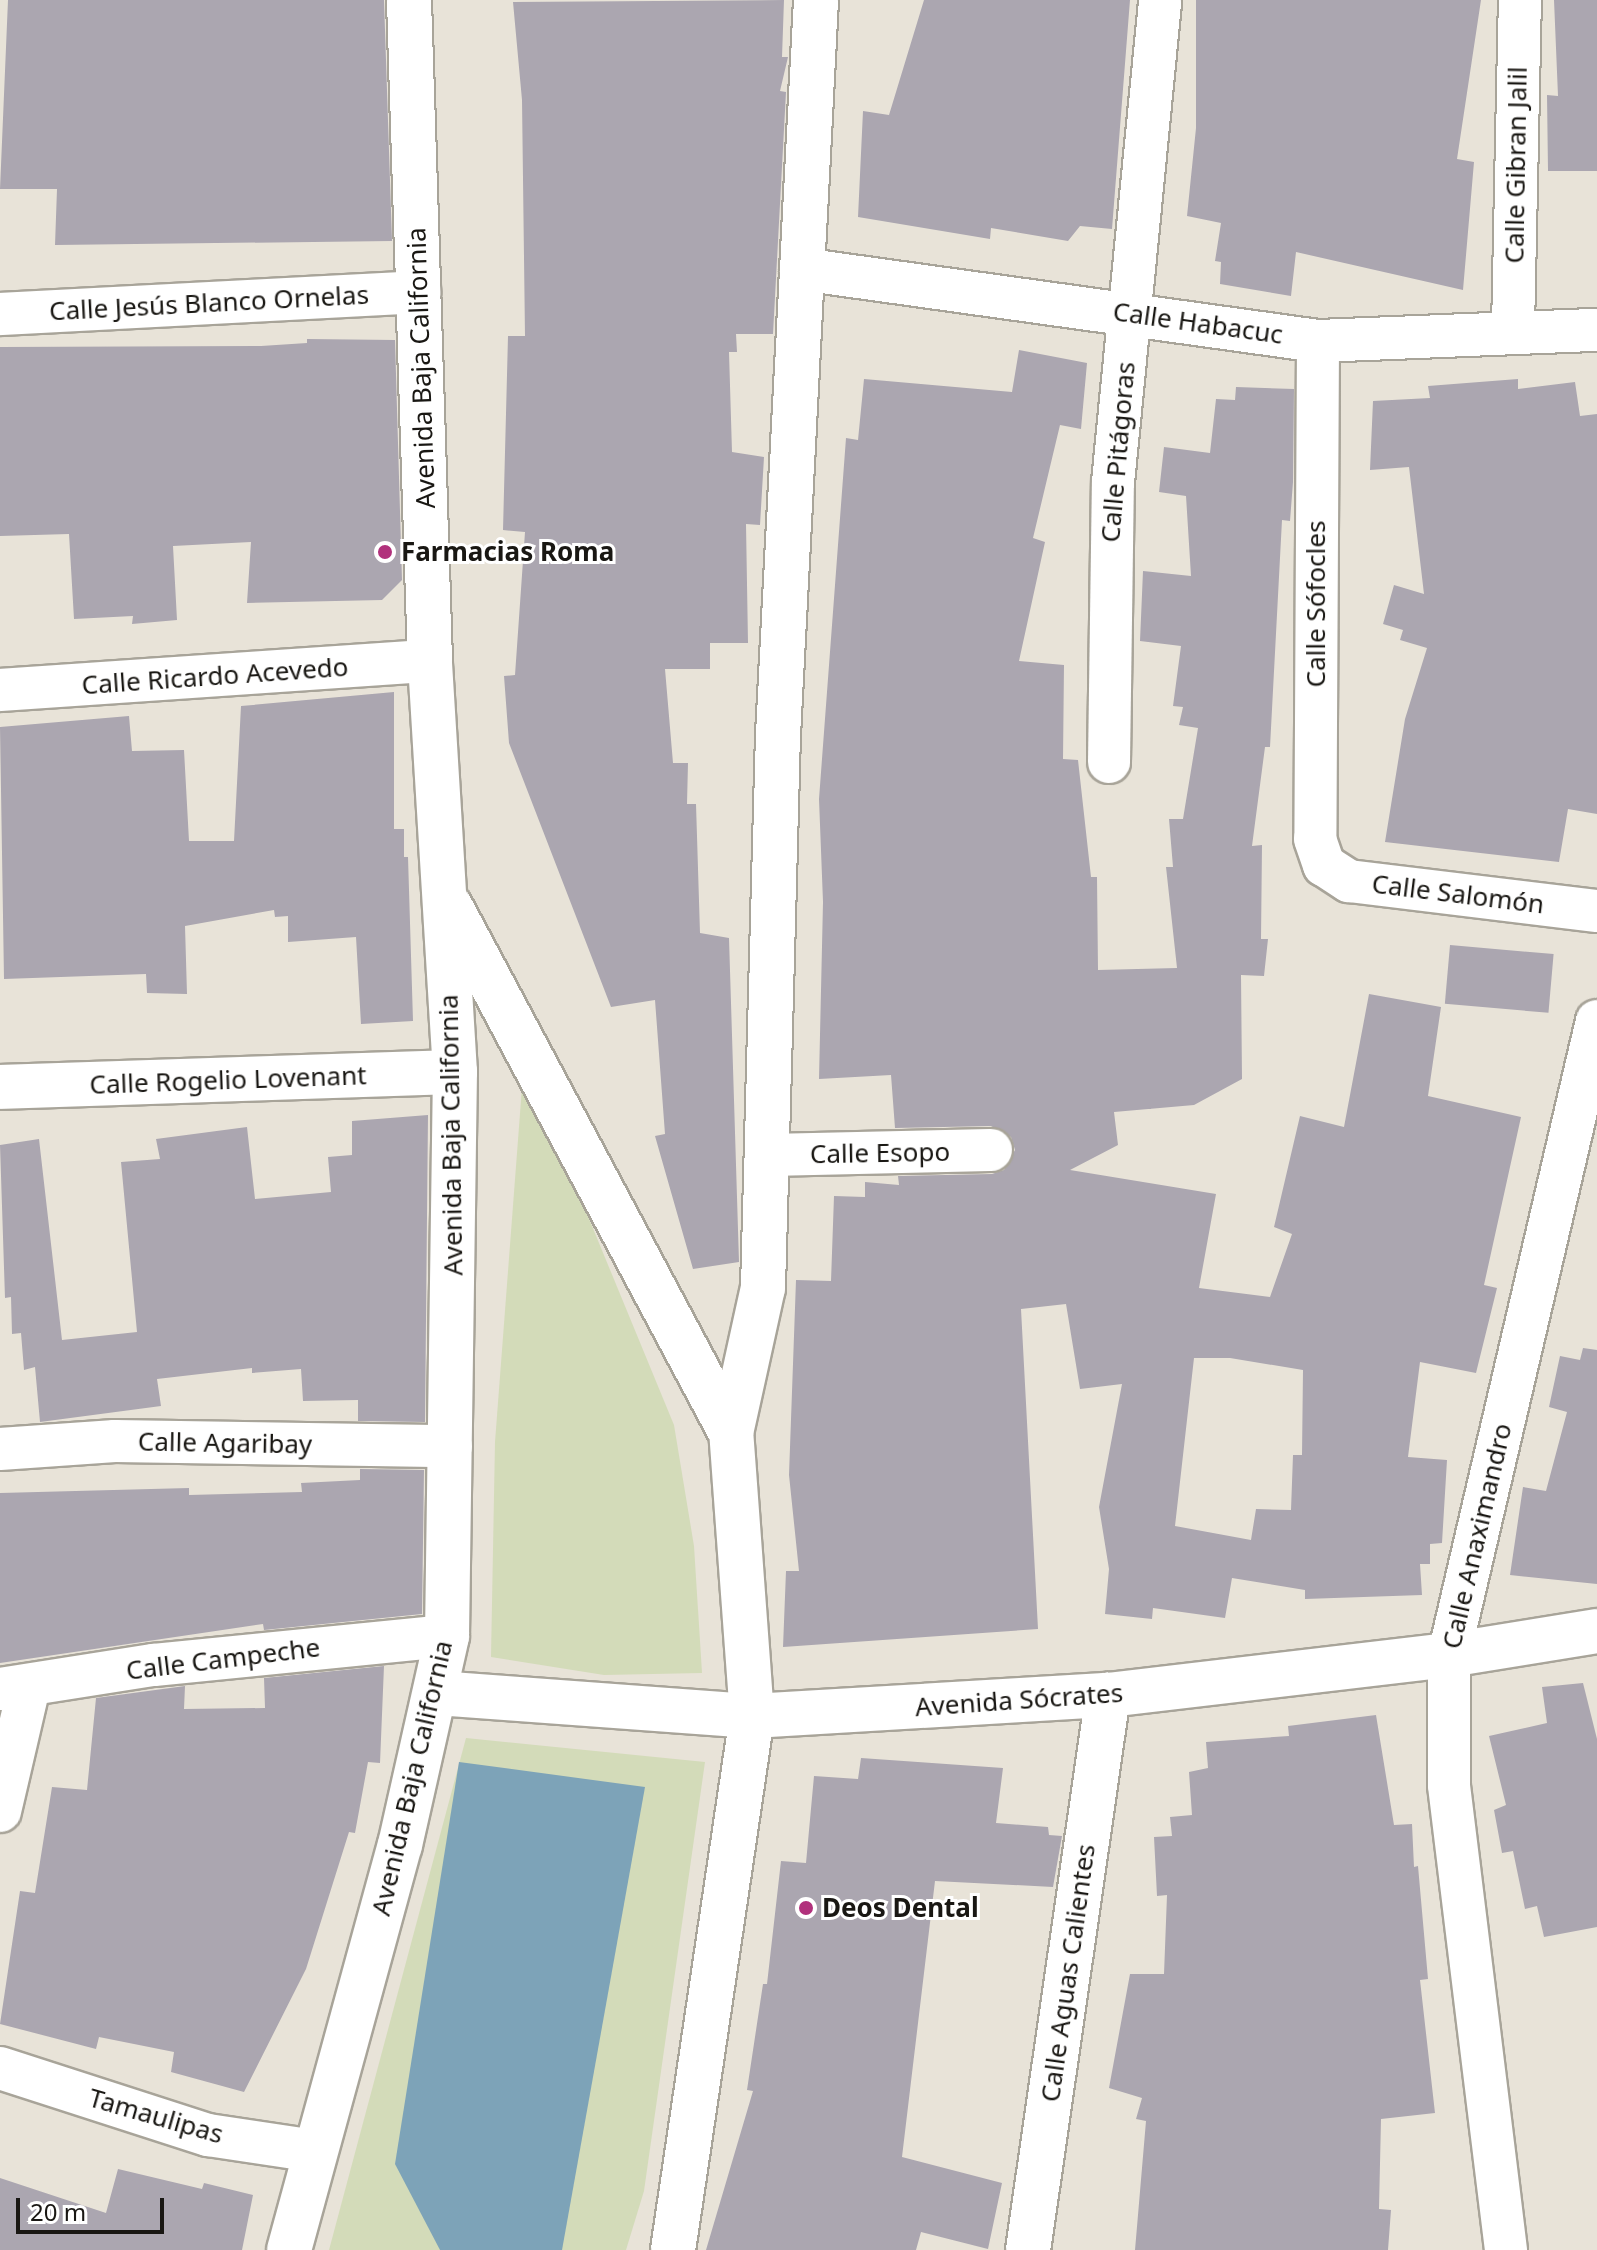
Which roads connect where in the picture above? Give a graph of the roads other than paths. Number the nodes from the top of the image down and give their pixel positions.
1 (409, 0) edge
2 (816, 0) edge
3 (1160, 0) edge
4 (1520, 0) edge
5 (801, 269) junction
6 (419, 292) junction
7 (1130, 312) junction
8 (0, 314) edge
9 (1513, 329) junction
10 (1597, 330) edge
11 (1318, 341) junction
12 (430, 661) junction
13 (0, 690) edge
14 (1109, 762) dead end
15 (1324, 865) joint
16 (442, 892) junction
17 (1597, 911) edge
18 (1597, 1021) edge
19 (455, 1072) junction
20 (0, 1087) edge
21 (991, 1150) dead end
22 (768, 1155) junction
23 (731, 1433) junction
24 (451, 1446) junction
25 (0, 1449) edge
26 (1597, 1631) edge
27 (447, 1636) junction
28 (1449, 1655) junction
29 (14, 1688) edge
30 (437, 1693) junction
31 (1108, 1695) junction
32 (752, 1716) junction
33 (0, 1811) edge
34 (0, 2068) edge
35 (315, 2151) junction
36 (289, 2250) edge
37 (673, 2250) edge
38 (1028, 2250) edge
39 (1506, 2250) edge

1 - 6 main road, Avenida Baja California
2 - 5 main road
3 - 7 street, Calle Pitágoras
4 - 9 street, Calle Gibran Jalil
5 - 7 street, Calle Habacuc
5 - 22 main road
6 - 8 street, Calle Jesús Blanco Ornelas
6 - 12 main road, Avenida Baja California
7 - 11 street, Calle Habacuc
7 - 14 street, Calle Pitágoras
9 - 10 street, Calle Habacuc
9 - 11 street, Calle Habacuc
11 - 15 street, Calle Sófocles
12 - 13 street, Calle Ricardo Acevedo
12 - 16 main road, Avenida Baja California
15 - 17 street, Calle Salomón
16 - 19 main road, Avenida Baja California
16 - 23 main road
18 - 28 street, Calle Anaximandro
19 - 20 main road, Calle Rogelio Lovenant
19 - 24 main road, Avenida Baja California
21 - 22 street, Calle Esopo
22 - 23 main road
23 - 32 main road
24 - 25 street, Calle Agaribay
24 - 27 main road, Avenida Baja California
26 - 28 main road, Avenida Sócrates
27 - 29 street, Calle Campeche
27 - 30 main road, Avenida Baja California
28 - 31 main road, Avenida Sócrates
28 - 39 street, Calle Anaximandro
29 - 33 street
30 - 32 main road, Avenida Sócrates
30 - 35 main road, Avenida Baja California
31 - 32 main road, Avenida Sócrates
31 - 38 main road, Calle Aguas Calientes
32 - 37 main road
34 - 35 street, Tamaulipas
35 - 36 main road, Avenida Baja California

